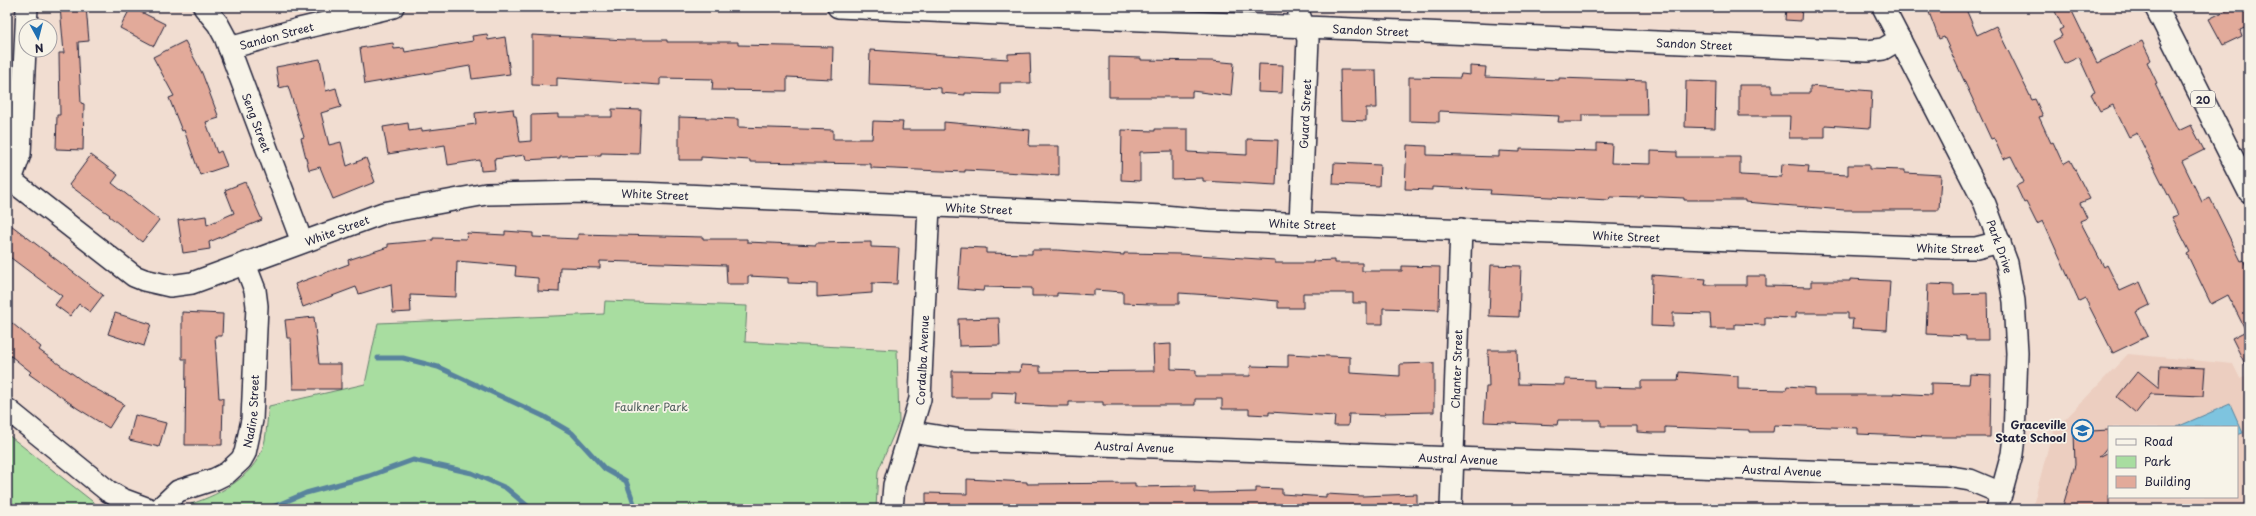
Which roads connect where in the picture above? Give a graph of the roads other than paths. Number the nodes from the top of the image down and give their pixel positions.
1 (27, 7) edge
2 (204, 7) edge
3 (393, 7) edge
4 (838, 7) edge
5 (1883, 7) edge
6 (2156, 7) edge
7 (1302, 17) edge
8 (1900, 40) junction
9 (229, 48) junction
10 (9, 178) edge
11 (2249, 191) edge
12 (929, 206) junction
13 (1300, 223) junction
14 (1460, 228) junction
15 (302, 242) junction
16 (2000, 242) junction
17 (245, 264) junction
18 (7, 409) edge
19 (912, 432) junction
20 (1453, 458) junction
21 (1999, 501) edge
22 (149, 509) edge
23 (159, 509) edge
24 (892, 509) edge
25 (1451, 509) edge

1 - 10 street
2 - 9 street, Seng Street
3 - 9 street, Sandon Street
4 - 7 street, Sandon Street
5 - 8 street, Park Drive
6 - 11 main road, 20
7 - 8 street, Sandon Street
7 - 13 street, Guard Street
8 - 16 street, Park Drive
9 - 15 street, Seng Street
10 - 17 street, White Street
12 - 13 street, White Street
12 - 15 street, White Street
12 - 19 street, Cordalba Avenue
13 - 14 street, White Street
14 - 16 street, White Street
14 - 20 street, Chanter Street
15 - 17 street, White Street
16 - 21 street, Park Drive
17 - 23 street, Nadine Street
18 - 22 street
19 - 20 street, Austral Avenue
19 - 24 street, Cordalba Avenue
20 - 21 street, Austral Avenue
20 - 25 street, Chanter Street

